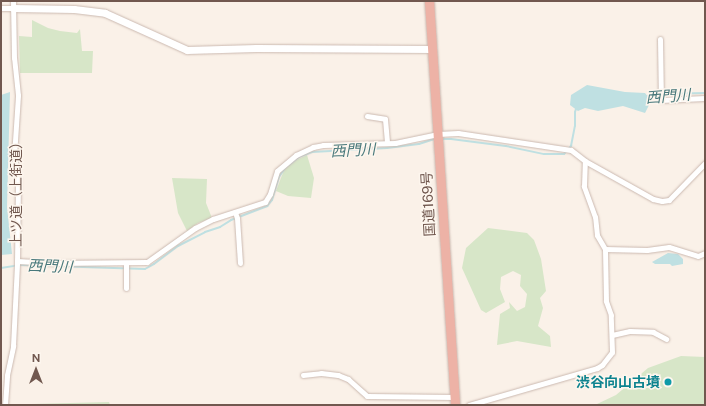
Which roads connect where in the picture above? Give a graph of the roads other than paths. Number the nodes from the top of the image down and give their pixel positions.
1 (429, 1) edge
2 (13, 4) edge
3 (1, 8) edge
4 (660, 39) dead end
5 (433, 49) junction
6 (705, 98) edge
7 (367, 116) dead end
8 (438, 134) junction
9 (387, 143) junction
10 (585, 161) junction
11 (705, 162) edge
12 (236, 215) junction
13 (605, 249) junction
14 (705, 253) edge
15 (240, 262) dead end
16 (17, 264) junction
17 (126, 267) junction
18 (126, 288) dead end
19 (612, 334) junction
20 (666, 339) dead end
21 (303, 375) dead end
22 (454, 401) edge
23 (5, 405) edge
24 (468, 405) edge

1 - 5 highway, 国道169号
2 - 3 street
2 - 5 street
2 - 16 street, 上ツ道（上街道）
4 - 6 street
5 - 8 highway, 国道169号
7 - 9 street
8 - 9 street
8 - 10 street
8 - 22 highway, 国道169号
9 - 12 street
10 - 11 street
10 - 13 street
12 - 15 street
12 - 17 street
13 - 14 street
13 - 19 street
16 - 17 street
16 - 23 street, 上ツ道（上街道）
17 - 18 street
19 - 20 street
19 - 24 street
21 - 22 street

